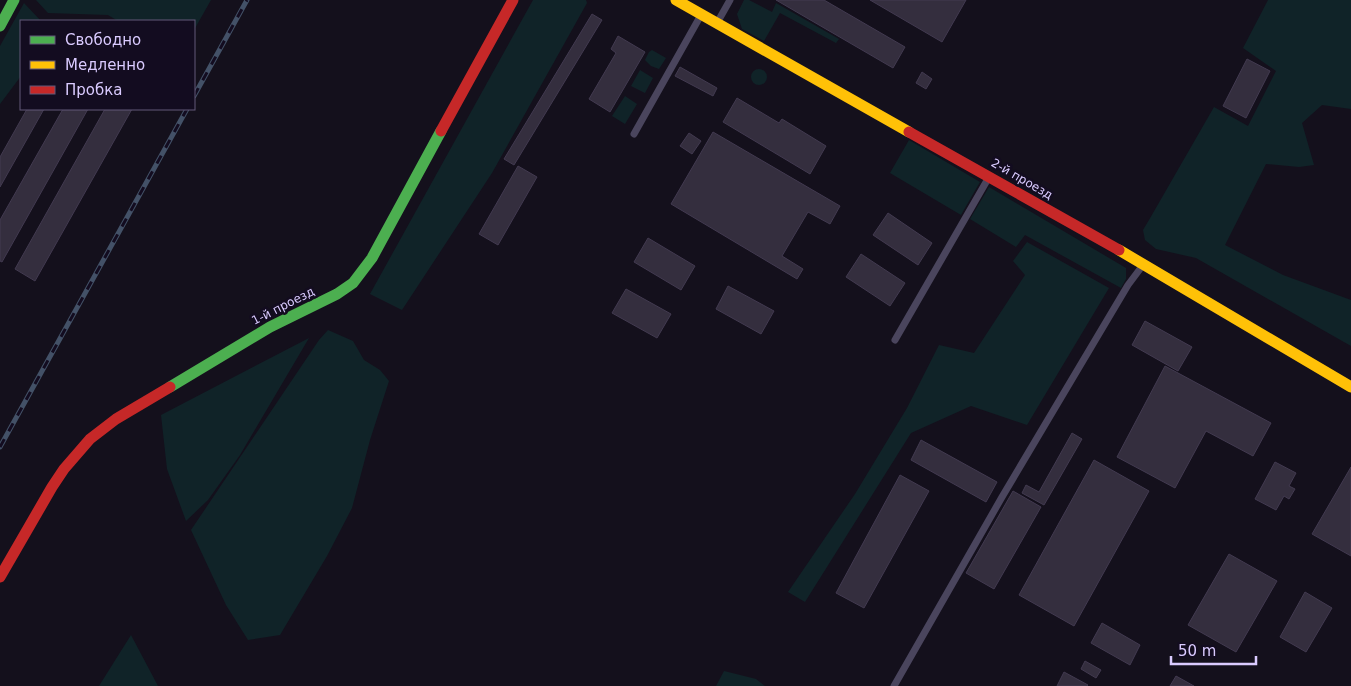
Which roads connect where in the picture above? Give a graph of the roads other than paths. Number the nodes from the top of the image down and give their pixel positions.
1 (14, 0) edge
2 (513, 0) edge
3 (676, 0) edge
4 (730, 0) edge
5 (701, 14) junction
6 (717, 23) junction
7 (0, 26) edge
8 (634, 134) dead end
9 (989, 176) junction
10 (1143, 264) junction
11 (896, 340) dead end
12 (1351, 387) edge
13 (0, 577) edge
14 (894, 686) edge

1 - 7 street
2 - 13 street, 1-й проезд
3 - 5 street, 2-й проезд
4 - 6 lane
5 - 6 street, 2-й проезд
5 - 8 lane
6 - 9 street, 2-й проезд
9 - 10 street, 2-й проезд
9 - 11 lane
10 - 12 street, 2-й проезд
10 - 14 lane

